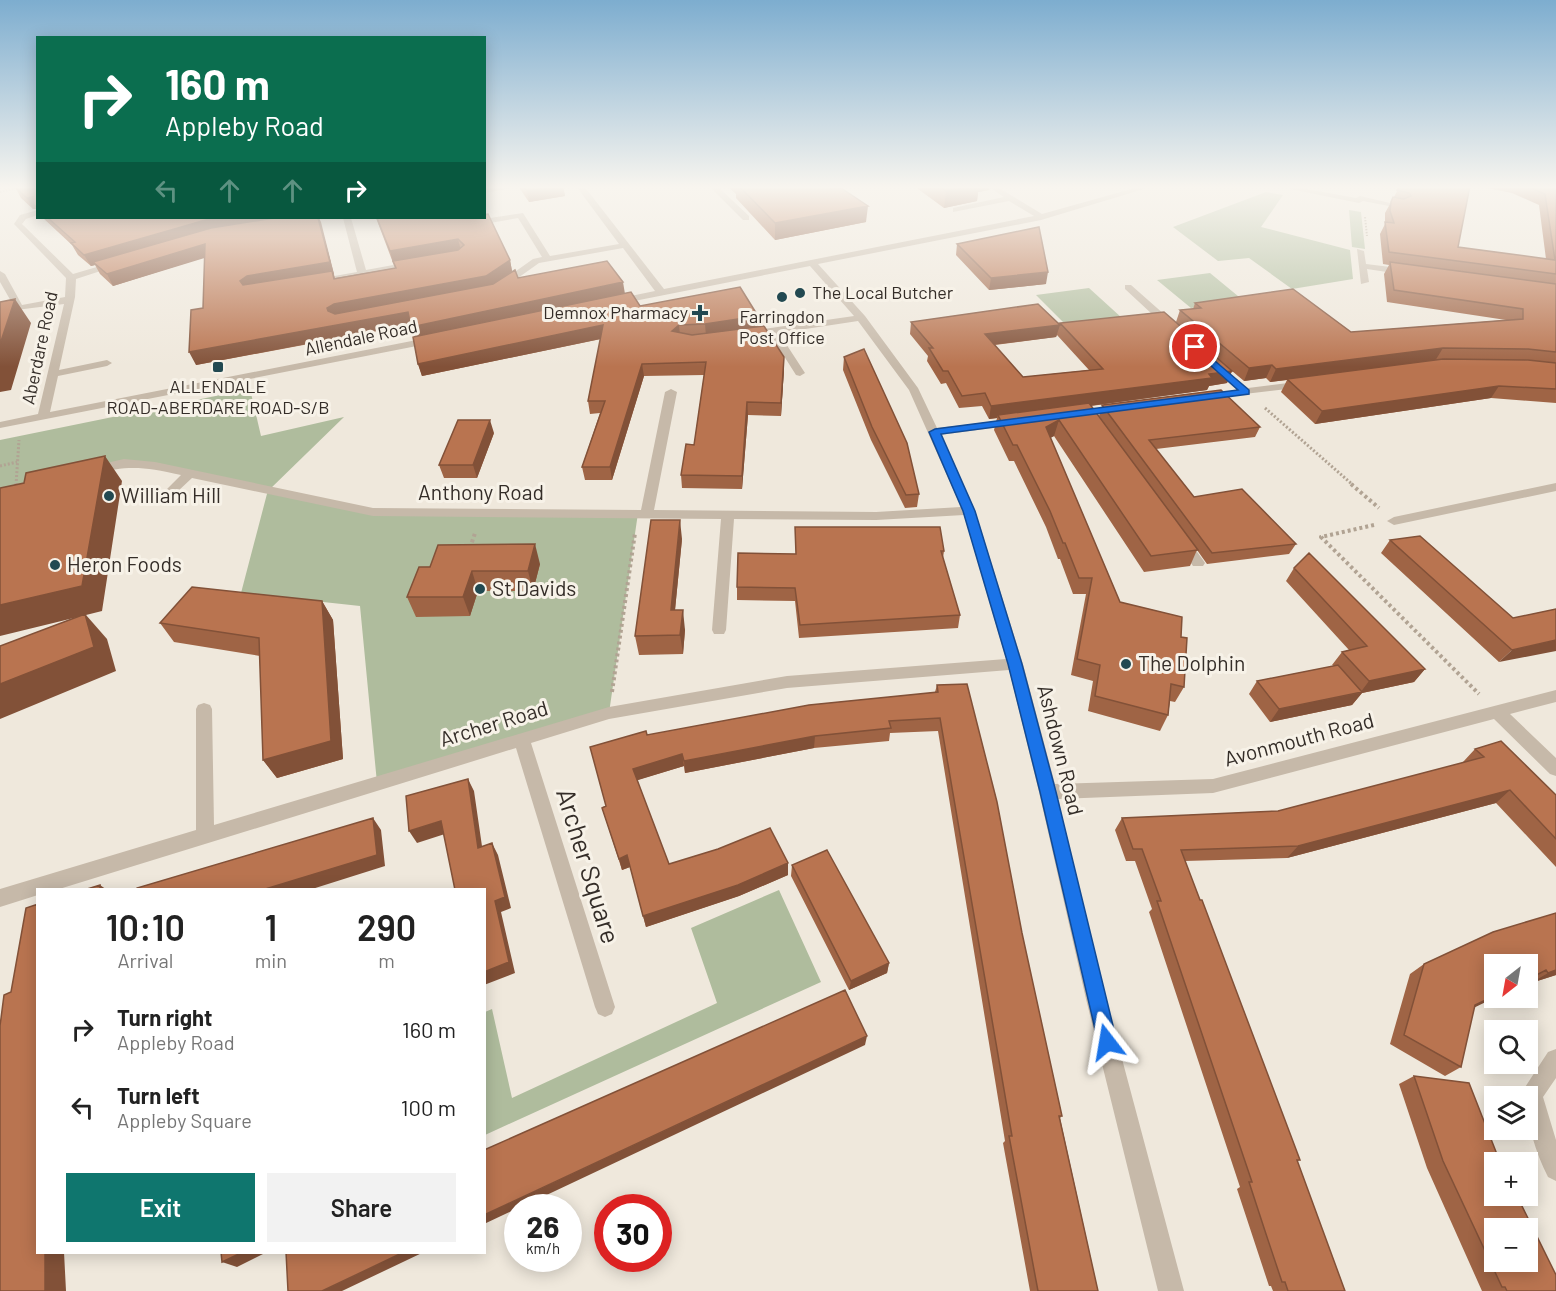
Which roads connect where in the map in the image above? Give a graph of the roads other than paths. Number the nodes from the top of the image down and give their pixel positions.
1 (40, 246) edge
2 (355, 246) edge
3 (540, 246) edge
4 (618, 246) edge
5 (627, 246) edge
6 (892, 246) edge
7 (1360, 251) dead end
8 (547, 258) junction
9 (126, 261) edge
10 (428, 262) edge
11 (812, 262) junction
12 (1362, 266) junction
13 (362, 273) junction
14 (1417, 273) edge
15 (0, 274) edge
16 (71, 277) junction
17 (1364, 282) dead end
18 (307, 283) edge
19 (1128, 287) dead end
20 (493, 292) edge
21 (662, 292) junction
22 (69, 300) junction
23 (604, 304) edge
24 (861, 318) junction
25 (773, 331) junction
26 (1178, 332) edge
27 (739, 336) edge
28 (443, 338) edge
29 (1204, 355) edge
30 (107, 363) dead end
31 (800, 373) dead end
32 (53, 374) junction
33 (1317, 382) edge
34 (671, 392) dead end
35 (1246, 392) junction
36 (1189, 399) edge
37 (43, 417) junction
38 (1029, 420) edge
39 (0, 425) edge
40 (935, 432) junction
41 (81, 473) edge
42 (189, 474) junction
43 (1556, 487) edge
44 (172, 489) dead end
45 (969, 511) junction
46 (642, 513) junction
47 (728, 514) junction
48 (1394, 521) road end
49 (1177, 535) edge
50 (1198, 563) edge
51 (720, 630) dead end
52 (1015, 664) junction
53 (1556, 696) edge
54 (204, 709) dead end
55 (1497, 711) junction
56 (521, 739) junction
57 (1556, 768) edge
58 (1048, 792) junction
59 (205, 834) junction
60 (0, 898) edge
61 (605, 1007) dead end
62 (1556, 1060) edge
63 (1556, 1169) edge
64 (1172, 1291) edge

1 - 16 street, Aberdare Road
2 - 13 street
3 - 8 street
4 - 8 street
5 - 21 street
6 - 11 street
7 - 12 street
8 - 20 street
9 - 16 street
10 - 13 street
11 - 21 street
11 - 24 street, Ashdown Road
12 - 14 street
12 - 17 street
13 - 18 street
15 - 22 street
16 - 22 street, Aberdare Road
19 - 26 street
21 - 23 street
22 - 32 street, Aberdare Road
24 - 25 street
24 - 40 street, Ashdown Road
25 - 27 street
25 - 31 street
28 - 37 street, Allendale Road
29 - 35 street
30 - 32 street
32 - 37 street, Aberdare Road
33 - 35 street
34 - 46 street
35 - 36 street
37 - 39 street, Allendale Road
38 - 40 street
40 - 45 street, Ashdown Road
41 - 42 street, Anthony Road
42 - 44 street
42 - 46 street, Anthony Road
43 - 48 street
45 - 47 street, Anthony Road
45 - 52 street, Ashdown Road
46 - 47 street, Anthony Road
47 - 51 street
49 - 50 street
52 - 56 street, Archer Road
52 - 58 street, Ashdown Road
53 - 55 street, Avonmouth Road
54 - 59 street
55 - 57 street
55 - 58 street, Avonmouth Road
56 - 59 street, Archer Road
56 - 61 street, Archer Square
58 - 64 street, Ashdown Road
59 - 60 street, Archer Road
62 - 63 street

